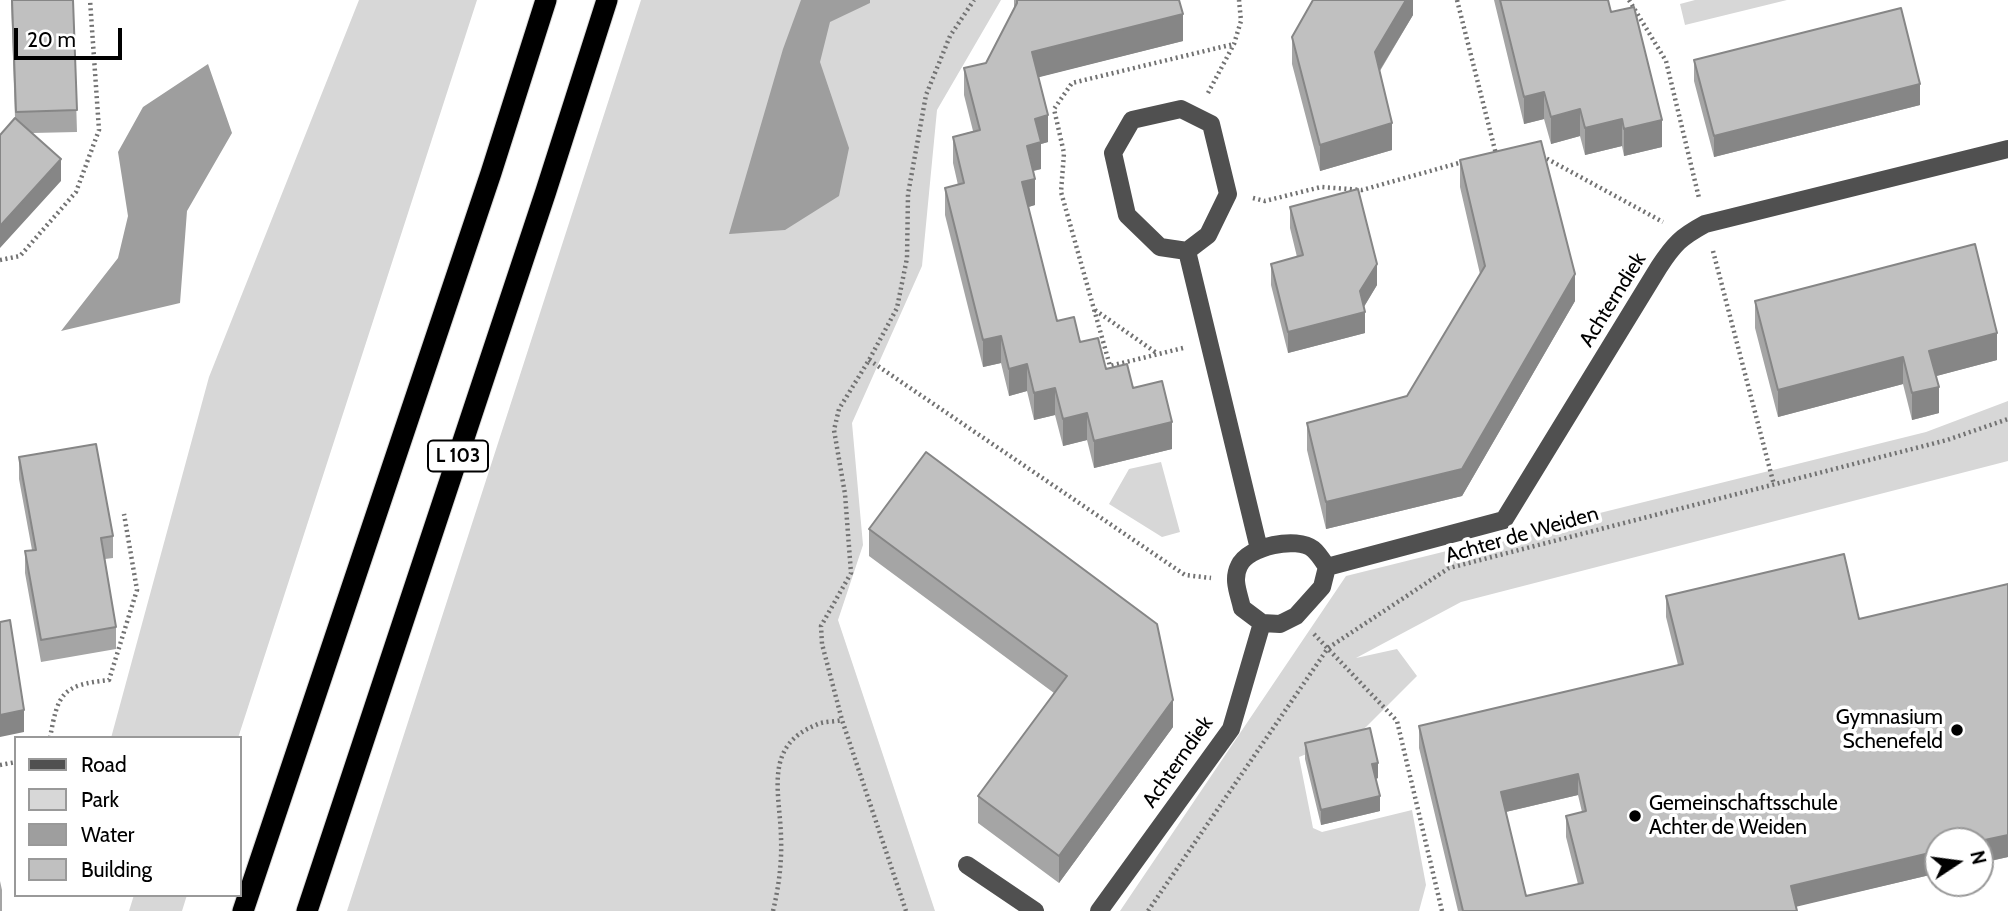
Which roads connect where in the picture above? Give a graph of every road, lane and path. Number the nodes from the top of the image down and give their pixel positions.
1 (90, 0) edge
2 (546, 0) edge
3 (607, 0) edge
4 (974, 0) edge
5 (1239, 0) edge
6 (1457, 0) edge
7 (1196, 116) junction
8 (2008, 149) edge
9 (1537, 153) edge
10 (1469, 161) edge
11 (1498, 162) edge
12 (1228, 194) junction
13 (1686, 234) junction
14 (1186, 251) junction
15 (0, 260) edge
16 (1094, 309) dead end
17 (1158, 354) dead end
18 (869, 360) junction
19 (2008, 419) edge
20 (124, 514) dead end
21 (1259, 549) junction
22 (1327, 566) junction
23 (1235, 580) junction
24 (1262, 623) junction
25 (1328, 648) junction
26 (842, 720) junction
27 (50, 736) edge
28 (967, 865) dead end
29 (243, 911) edge
30 (307, 911) edge
31 (773, 911) edge
32 (906, 911) edge
33 (1035, 911) edge
34 (1099, 911) edge
35 (1148, 911) edge
36 (1442, 911) edge

1 - 15 path
2 - 29 highway, L 103
3 - 30 highway, L 103
4 - 18 path
5 - 7 path
6 - 11 path
7 - 12 street
7 - 14 street
8 - 13 street, Achterndiek
9 - 13 path
10 - 12 path
12 - 14 street
13 - 22 street, Achterndiek
14 - 21 street
16 - 17 path
18 - 23 path
18 - 26 path
19 - 25 path, Achter de Weiden
20 - 27 path
21 - 22 street
21 - 23 street
22 - 24 street
23 - 24 street
24 - 34 street, Achterndiek
25 - 35 path, Achter de Weiden
25 - 36 path
26 - 31 path
26 - 32 path
28 - 33 street

